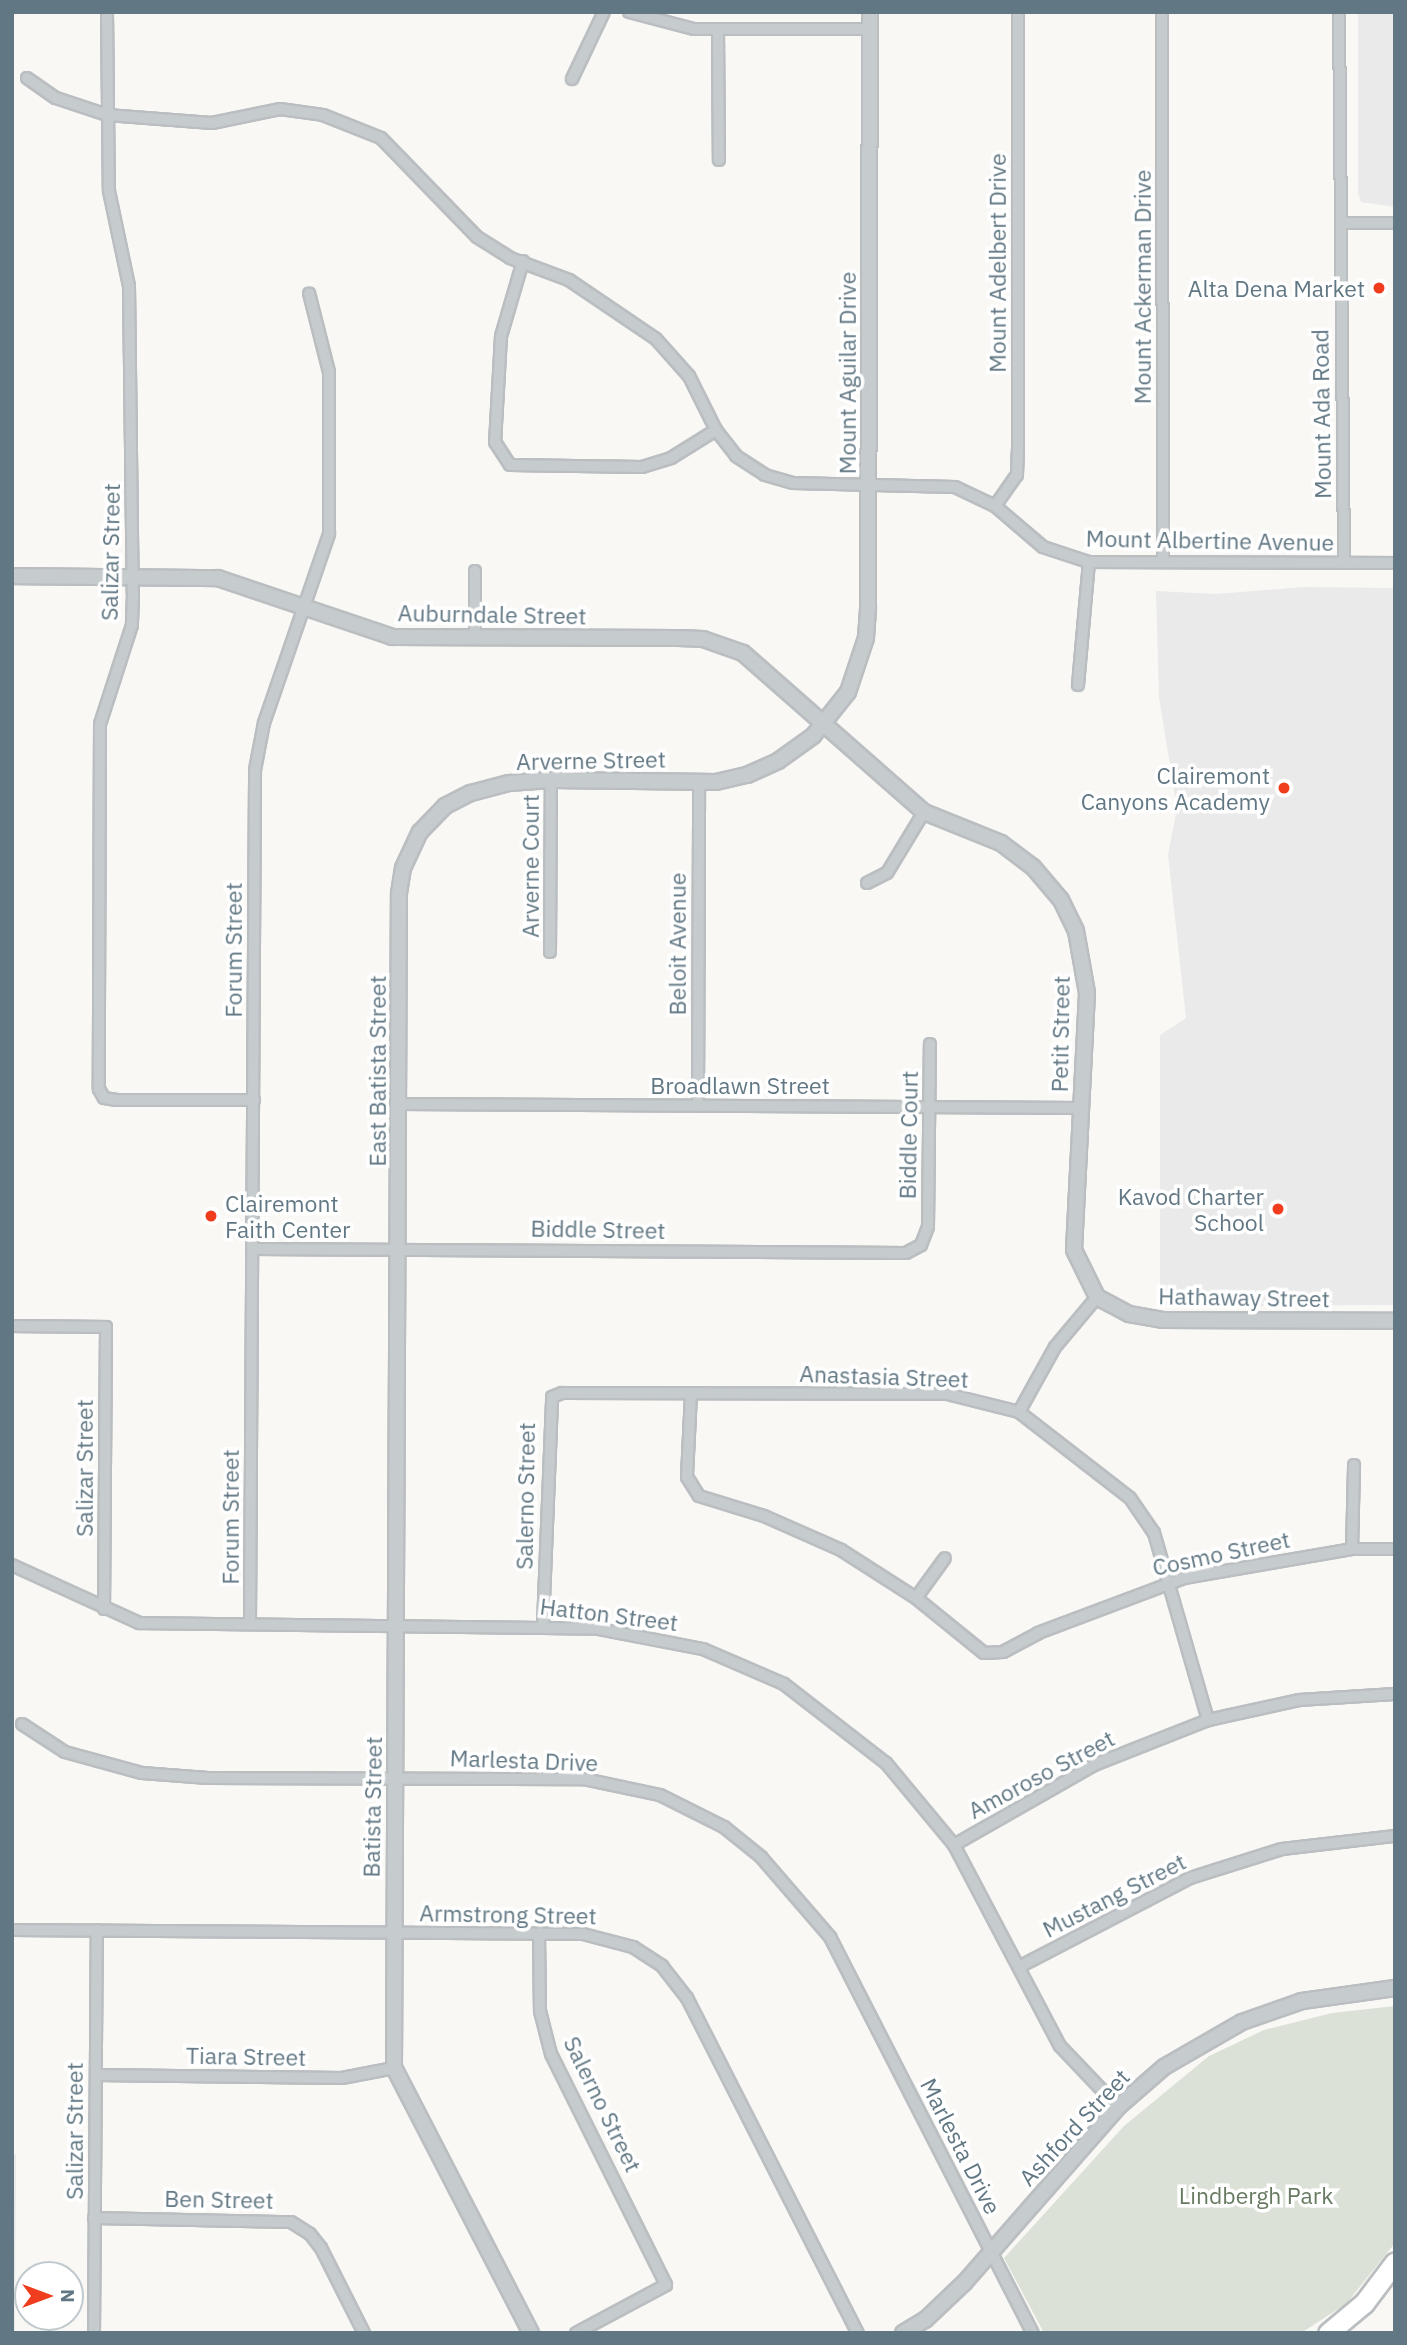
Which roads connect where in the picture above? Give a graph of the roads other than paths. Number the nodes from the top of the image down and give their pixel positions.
1 (107, 12) edge
2 (604, 12) edge
3 (629, 12) edge
4 (870, 12) edge
5 (1018, 12) edge
6 (1162, 12) edge
7 (1339, 12) edge
8 (870, 29) junction
9 (718, 30) junction
10 (27, 78) dead end
11 (572, 79) dead end
12 (107, 115) junction
13 (719, 160) dead end
14 (1342, 223) junction
15 (1395, 223) edge
16 (523, 261) junction
17 (309, 293) dead end
18 (716, 430) junction
19 (870, 485) junction
20 (995, 506) junction
21 (1089, 562) junction
22 (1163, 562) junction
23 (1344, 563) junction
24 (1395, 563) edge
25 (475, 571) dead end
26 (133, 575) junction
27 (12, 576) edge
28 (305, 609) junction
29 (475, 638) junction
30 (1078, 685) dead end
31 (826, 724) junction
32 (551, 780) junction
33 (699, 782) junction
34 (924, 812) junction
35 (867, 883) dead end
36 (399, 893) joint
37 (550, 953) dead end
38 (930, 1044) dead end
39 (254, 1100) junction
40 (400, 1104) junction
41 (698, 1106) junction
42 (929, 1107) junction
43 (1080, 1108) junction
44 (928, 1227) joint
45 (253, 1249) junction
46 (400, 1249) junction
47 (1097, 1297) junction
48 (1395, 1321) edge
49 (12, 1326) edge
50 (691, 1394) junction
51 (548, 1410) joint
52 (1019, 1412) junction
53 (1354, 1465) dead end
54 (1352, 1549) junction
55 (1395, 1549) edge
56 (945, 1558) dead end
57 (12, 1564) edge
58 (1169, 1582) junction
59 (916, 1598) junction
60 (104, 1609) junction
61 (250, 1622) junction
62 (396, 1624) junction
63 (543, 1625) junction
64 (1395, 1694) edge
65 (1208, 1720) junction
66 (22, 1724) dead end
67 (396, 1778) junction
68 (1395, 1836) edge
69 (954, 1845) junction
70 (12, 1930) edge
71 (97, 1930) junction
72 (393, 1933) junction
73 (539, 1933) junction
74 (1019, 1967) junction
75 (1395, 1988) edge
76 (394, 2068) junction
77 (96, 2076) junction
78 (1118, 2107) junction
79 (94, 2218) junction
80 (991, 2251) junction
81 (1395, 2262) edge
82 (93, 2333) edge
83 (364, 2333) edge
84 (531, 2333) edge
85 (576, 2333) edge
86 (858, 2333) edge
87 (903, 2333) edge
88 (1032, 2333) edge
89 (1328, 2333) edge

1 - 12 street, Salizar Street
2 - 11 street
3 - 9 street
4 - 8 street, Mount Aguilar Drive
5 - 20 street, Mount Adelbert Drive
6 - 22 street, Mount Ackerman Drive
7 - 14 street, Mount Ada Road
8 - 9 street
8 - 19 street, Mount Aguilar Drive
9 - 13 street
10 - 12 street, Mount Albertine Avenue
12 - 16 street, Mount Albertine Avenue
12 - 26 street, Salizar Street
14 - 15 street
14 - 23 street, Mount Ada Road
16 - 18 street, Mount Albertine Avenue
16 - 18 street
17 - 28 street, Forum Street
18 - 19 street, Mount Albertine Avenue
19 - 20 street, Mount Albertine Avenue
19 - 31 street, Mount Aguilar Drive
20 - 21 street, Mount Albertine Avenue
21 - 22 street, Mount Albertine Avenue
21 - 30 street
22 - 23 street, Mount Albertine Avenue
23 - 24 street, Mount Albertine Avenue
25 - 29 street
26 - 27 street, Auburndale Street
26 - 28 street, Auburndale Street
26 - 39 street, Salizar Street
28 - 29 street, Auburndale Street
28 - 39 street, Forum Street
29 - 31 street, Auburndale Street
31 - 33 street, Arverne Street
31 - 34 street, Petit Street
32 - 33 street, Arverne Street
32 - 36 street, Arverne Street
32 - 37 street, Arverne Court
33 - 41 street, Beloit Avenue
34 - 35 street
34 - 43 street, Petit Street
36 - 40 street, East Batista Street
38 - 42 street, Biddle Court
39 - 45 street, Forum Street
40 - 41 street, Broadlawn Street
40 - 46 street, East Batista Street
41 - 42 street, Broadlawn Street
42 - 43 street, Broadlawn Street
42 - 44 street, Biddle Court
43 - 47 street, Petit Street
44 - 46 street, Biddle Street
45 - 46 street, Biddle Street
45 - 61 street, Forum Street
46 - 62 street, Batista Street
47 - 48 street, Hathaway Street
47 - 52 street
49 - 60 street, Salizar Street
50 - 51 street, Anastasia Street
50 - 52 street, Anastasia Street
50 - 59 street
51 - 63 street, Salerno Street
52 - 58 street, Anastasia Street
53 - 54 street
54 - 55 street, Cosmo Street
54 - 58 street, Cosmo Street
56 - 59 street
57 - 60 street, Hatton Street
58 - 59 street, Cosmo Street
58 - 65 street, Anastasia Street
60 - 61 street, Hatton Street
61 - 62 street, Hatton Street
62 - 63 street, Hatton Street
62 - 67 street, Batista Street
63 - 69 street, Hatton Street
64 - 65 street, Amoroso Street
65 - 69 street, Amoroso Street
66 - 67 street, Marlesta Drive
67 - 72 street, Batista Street
67 - 80 street, Marlesta Drive
68 - 74 street, Mustang Street
69 - 74 street, Hatton Street
70 - 71 street, Armstrong Street
71 - 72 street, Armstrong Street
71 - 77 street, Salizar Street
72 - 73 street, Armstrong Street
72 - 76 street, Batista Street
73 - 85 street, Salerno Street
73 - 86 street, Armstrong Street
74 - 78 street, Hatton Street
75 - 78 street, Ashford Street
76 - 77 street, Tiara Street
76 - 84 street, Batista Street
77 - 79 street, Salizar Street
78 - 80 street, Ashford Street
79 - 82 street, Salizar Street
79 - 83 street, Ben Street
80 - 87 street, Ashford Street
80 - 88 street, Marlesta Drive
81 - 89 highway

